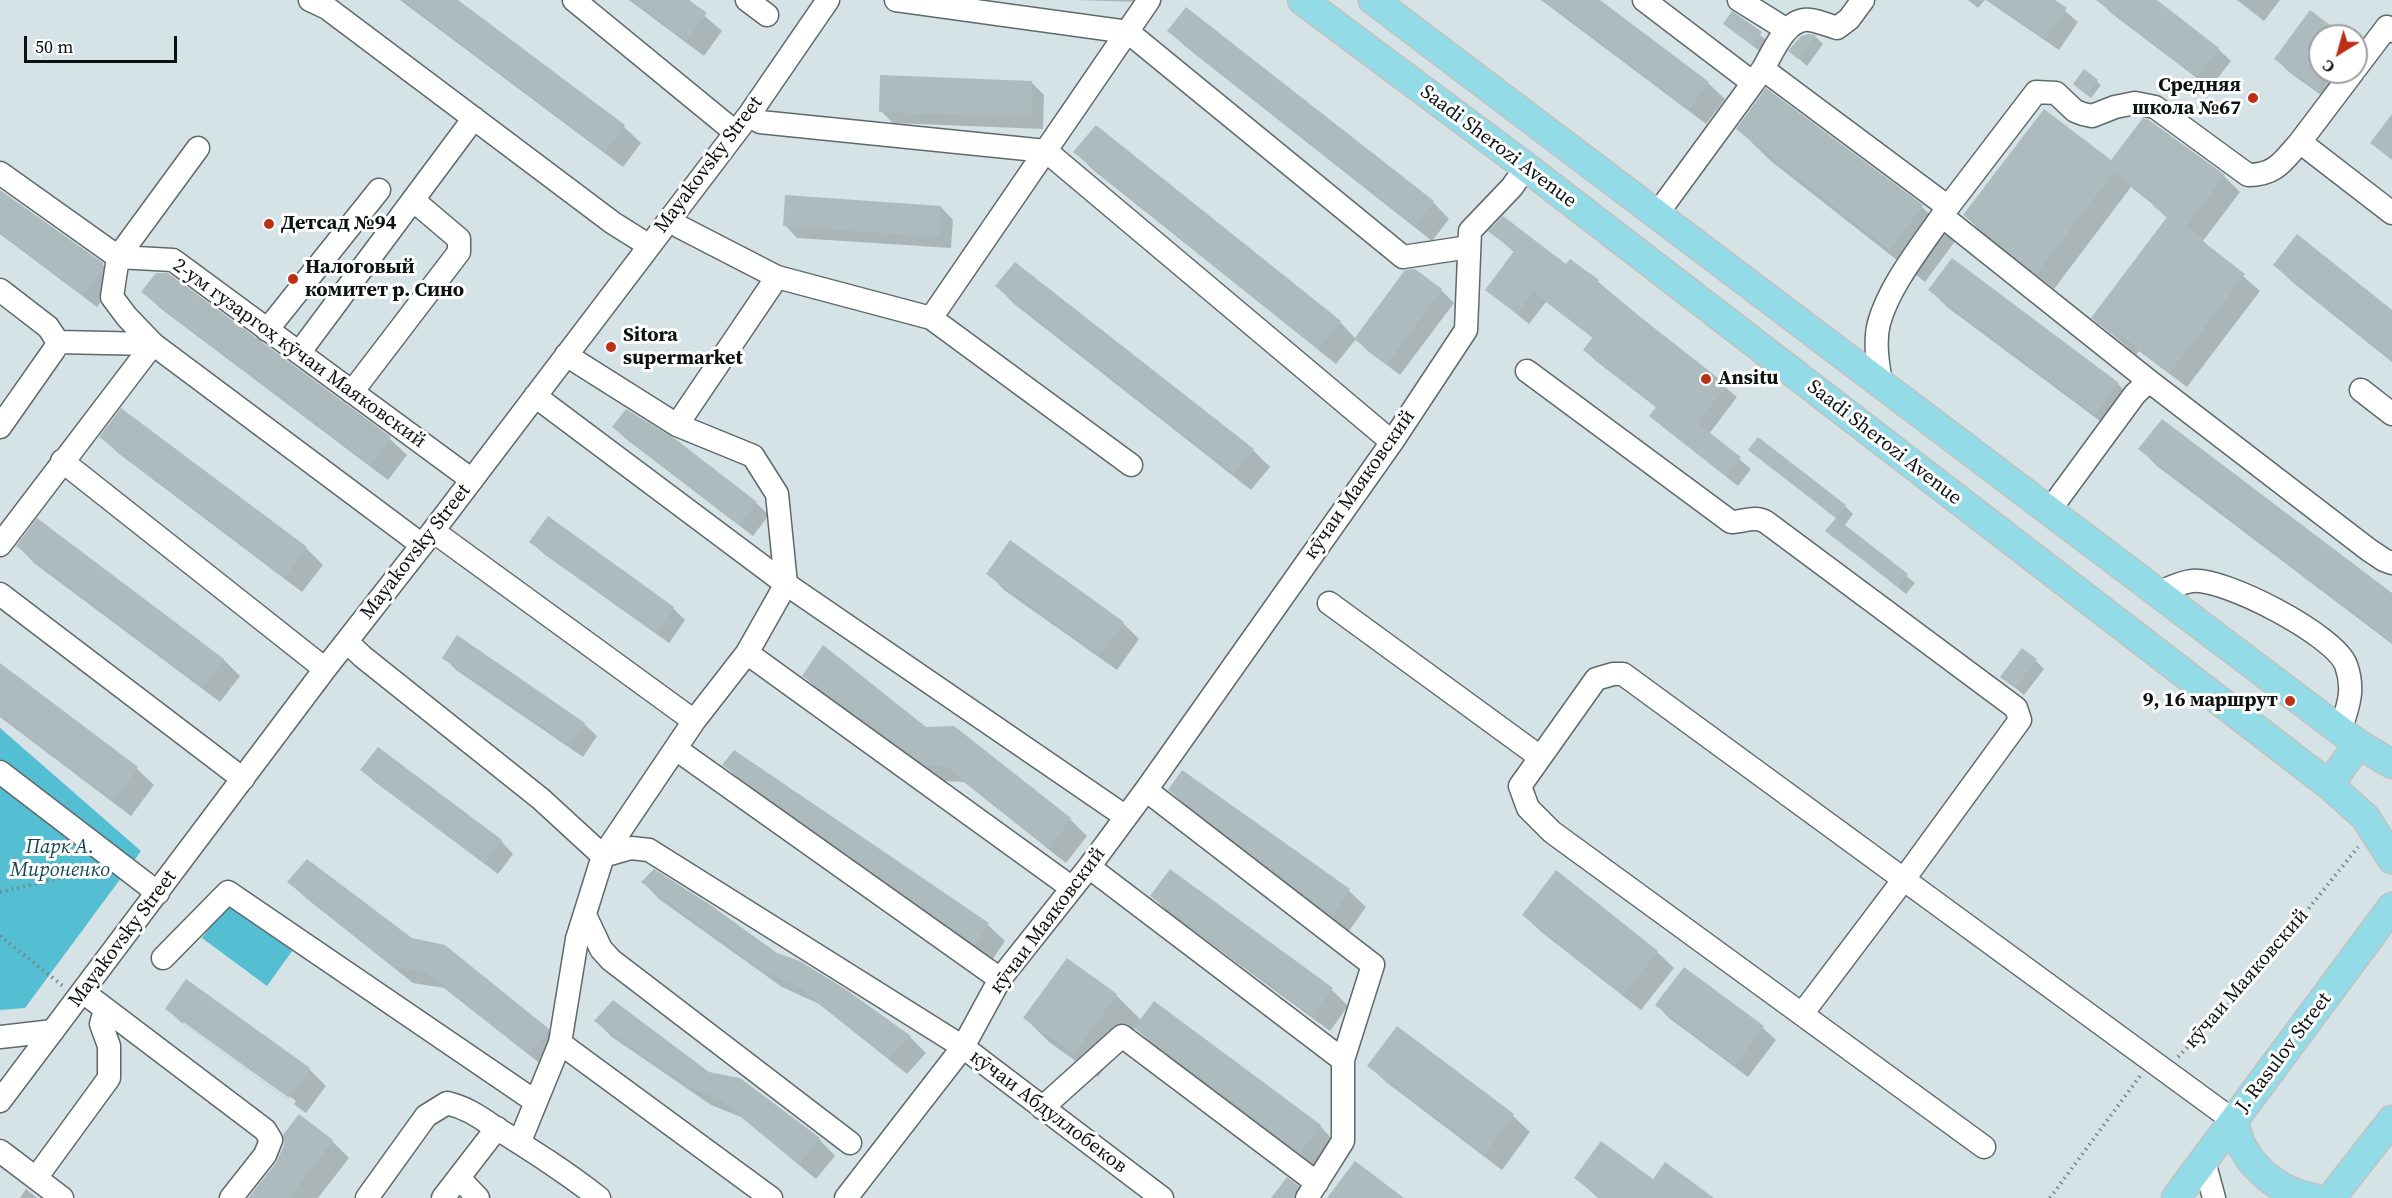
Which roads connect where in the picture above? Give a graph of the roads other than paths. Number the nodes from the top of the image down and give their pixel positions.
1 (574, 0) edge
2 (747, 0) edge
3 (828, 0) edge
4 (896, 0) edge
5 (1149, 0) edge
6 (1302, 0) edge
7 (1373, 0) edge
8 (1644, 0) edge
9 (1739, 0) edge
10 (1863, 0) edge
11 (324, 3) edge
12 (767, 15) dead end
13 (2390, 26) edge
14 (1787, 30) junction
15 (1128, 32) junction
16 (2368, 53) edge
17 (1758, 76) junction
18 (2344, 84) edge
19 (474, 118) junction
20 (742, 123) junction
21 (2300, 142) junction
22 (198, 148) dead end
23 (1046, 151) junction
24 (1526, 167) junction
25 (0, 173) edge
26 (379, 190) dead end
27 (413, 200) junction
28 (1945, 211) junction
29 (2392, 213) edge
30 (1657, 214) junction
31 (669, 219) junction
32 (648, 245) junction
33 (1469, 247) junction
34 (118, 257) junction
35 (777, 277) junction
36 (0, 290) edge
37 (931, 318) junction
38 (267, 330) junction
39 (58, 342) junction
40 (153, 344) junction
41 (298, 353) junction
42 (566, 355) junction
43 (1527, 371) dead end
44 (2149, 381) junction
45 (1881, 384) junction
46 (2361, 390) dead end
47 (352, 392) junction
48 (535, 396) junction
49 (2392, 414) edge
50 (677, 425) junction
51 (0, 427) edge
52 (1392, 442) junction
53 (62, 461) junction
54 (1131, 465) dead end
55 (472, 480) junction
56 (2049, 510) junction
57 (428, 538) junction
58 (0, 545) edge
59 (2392, 563) edge
60 (786, 584) junction
61 (2157, 593) junction
62 (0, 594) edge
63 (1329, 603) dead end
64 (346, 642) junction
65 (747, 653) junction
66 (325, 669) junction
67 (694, 721) junction
68 (2349, 738) junction
69 (676, 749) junction
70 (1540, 757) junction
71 (2392, 764) edge
72 (0, 772) edge
73 (243, 779) junction
74 (2329, 785) junction
75 (1146, 790) junction
76 (1126, 817) junction
77 (603, 856) junction
78 (2392, 859) edge
79 (1089, 867) junction
80 (1904, 879) junction
81 (1072, 888) junction
82 (158, 893) junction
83 (2392, 907) edge
84 (585, 915) junction
85 (163, 958) dead end
86 (1000, 979) junction
87 (81, 995) junction
88 (105, 1010) junction
89 (1802, 1014) junction
90 (53, 1031) junction
91 (0, 1036) edge
92 (560, 1043) junction
93 (963, 1047) junction
94 (1343, 1060) junction
95 (0, 1101) edge
96 (536, 1102) junction
97 (1042, 1108) junction
98 (2392, 1120) edge
99 (2234, 1121) junction
100 (497, 1128) junction
101 (520, 1141) junction
102 (850, 1143) dead end
103 (1984, 1148) dead end
104 (0, 1151) edge
105 (2204, 1161) junction
106 (36, 1178) junction
107 (459, 1178) junction
108 (1312, 1190) edge
109 (62, 1198) edge
110 (231, 1198) edge
111 (367, 1198) edge
112 (443, 1198) edge
113 (478, 1198) edge
114 (599, 1198) edge
115 (771, 1198) edge
116 (846, 1198) edge
117 (1162, 1198) edge
118 (2176, 1198) edge
119 (2214, 1198) edge
120 (2314, 1198) edge
121 (2331, 1198) edge

1 - 20 street
2 - 12 street
3 - 20 street, Mayakovsky Street
4 - 15 street
5 - 15 street
6 - 24 main road, Saadi Sherozi Avenue
7 - 30 main road
8 - 17 street
9 - 14 street
10 - 14 street
11 - 19 street
13 - 16 street
14 - 17 street
15 - 23 street
15 - 33 street
17 - 28 street
17 - 30 street
18 - 21 street
19 - 27 street
19 - 32 street
20 - 23 street
20 - 31 street, Mayakovsky Street
21 - 28 street
21 - 29 street
22 - 34 street
23 - 37 street
23 - 52 street
24 - 33 street, кӯчаи Маяковский
24 - 74 main road, Saadi Sherozi Avenue
25 - 34 street
26 - 38 street
27 - 41 street
27 - 47 street
28 - 44 street
28 - 45 street
30 - 45 main road
31 - 32 street, Mayakovsky Street
31 - 35 street
32 - 42 street, Mayakovsky Street
33 - 52 street, кӯчаи Маяковский
34 - 38 street, 2-ум гузаргоҳ кӯчаи Маяковский
34 - 40 street
35 - 37 street
35 - 50 street
36 - 39 street
37 - 54 street
38 - 41 street, 2-ум гузаргоҳ кӯчаи Маяковский
39 - 40 street
39 - 51 street
40 - 53 street
40 - 57 street
41 - 47 street, 2-ум гузаргоҳ кӯчаи Маяковский
42 - 48 street, Mayakovsky Street
42 - 50 street
43 - 80 street
44 - 56 street
44 - 59 street
45 - 56 main road
46 - 49 street
47 - 55 street, 2-ум гузаргоҳ кӯчаи Маяковский
48 - 55 street, Mayakovsky Street
48 - 60 street
50 - 60 street
52 - 75 street, кӯчаи Маяковский
53 - 58 street
53 - 66 street
55 - 57 street, Mayakovsky Street
56 - 61 main road
57 - 64 street, Mayakovsky Street
57 - 67 street
60 - 65 street
60 - 76 street
61 - 68 main road
61 - 68 street
62 - 73 street
63 - 70 street
64 - 66 street, Mayakovsky Street
64 - 77 street
65 - 67 street
65 - 81 street
66 - 73 street, Mayakovsky Street
67 - 69 street
68 - 71 main road
68 - 74 main road
69 - 77 street
69 - 86 street
70 - 80 street
70 - 89 street
72 - 82 street
73 - 82 street, Mayakovsky Street
74 - 78 main road, Saadi Sherozi Avenue
75 - 76 street, кӯчаи Маяковский
75 - 94 street
76 - 79 street, кӯчаи Маяковский
77 - 84 street
77 - 93 street, кӯчаи Абдуллобеков
79 - 81 street, кӯчаи Маяковский
79 - 94 street
80 - 89 street
80 - 99 street
81 - 86 street, кӯчаи Маяковский
82 - 87 street, Mayakovsky Street
83 - 99 main road, J. Rasulov Street
84 - 92 street
84 - 102 street
85 - 96 street
86 - 93 street, кӯчаи Маяковский
87 - 88 street
87 - 90 street, Mayakovsky Street
88 - 106 street
88 - 110 street
89 - 103 street
90 - 91 street
90 - 95 street, Mayakovsky Street
92 - 96 street
92 - 115 street
93 - 97 street, кӯчаи Абдуллобеков
93 - 116 street, кӯчаи Маяковский
94 - 108 street
96 - 101 street
97 - 108 street
97 - 117 street, кӯчаи Абдуллобеков
98 - 121 main road
99 - 105 main road, J. Rasulov Street
99 - 120 main road
100 - 101 street
100 - 107 street
100 - 111 street
101 - 114 street
104 - 106 street
105 - 118 main road, J. Rasulov Street
105 - 119 street
106 - 109 street
107 - 112 street
107 - 113 street

